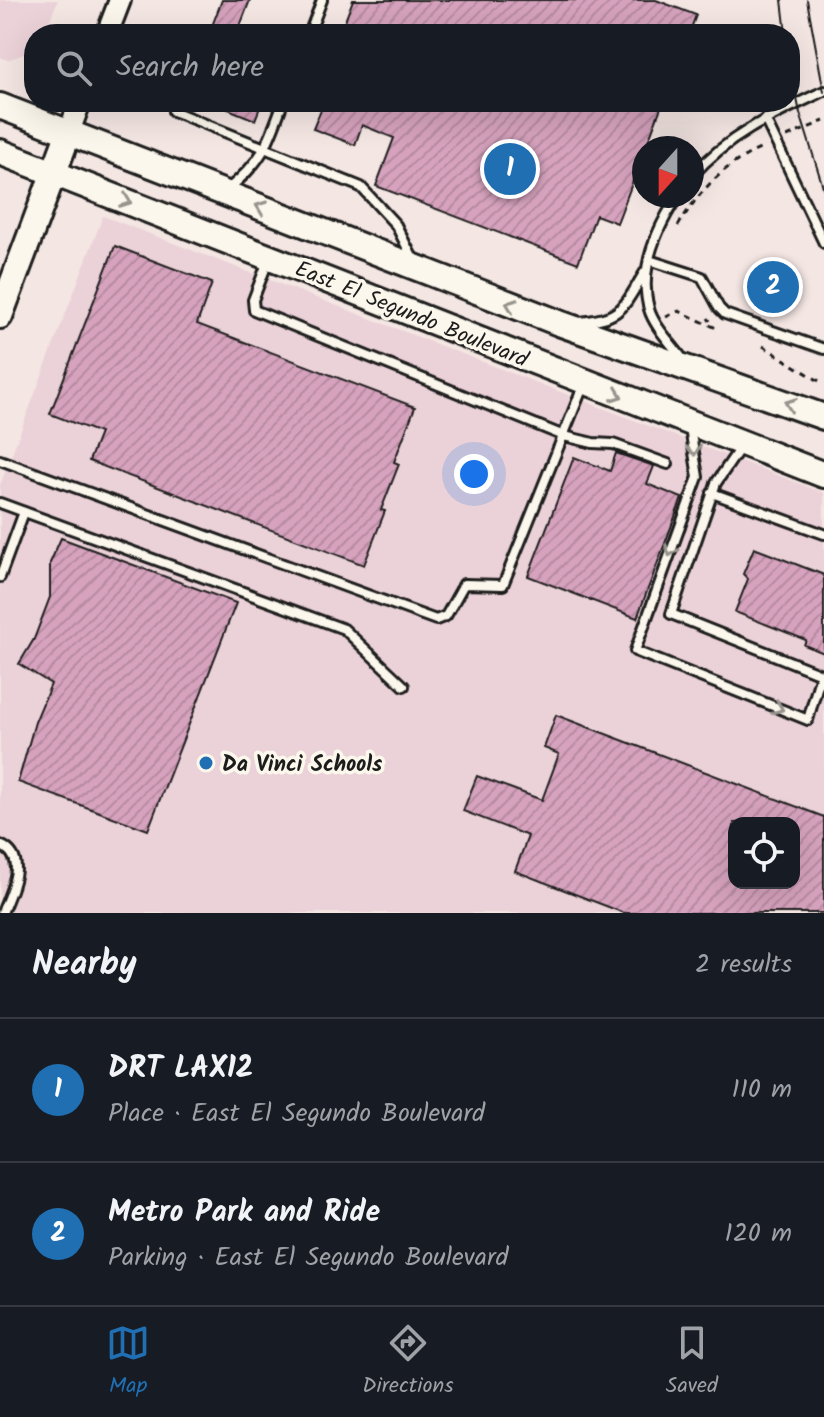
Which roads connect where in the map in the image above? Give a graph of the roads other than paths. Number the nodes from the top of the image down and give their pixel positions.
1 (120, 0) edge
2 (322, 0) edge
3 (111, 24) edge
4 (313, 24) edge
5 (824, 91) edge
6 (800, 102) edge
7 (0, 106) edge
8 (76, 112) edge
9 (176, 112) edge
10 (279, 112) edge
11 (780, 112) edge
12 (765, 119) junction
13 (69, 132) junction
14 (266, 148) junction
15 (0, 152) edge
16 (704, 164) edge
17 (53, 173) junction
18 (223, 193) junction
19 (671, 208) edge
20 (824, 243) edge
21 (269, 257) junction
22 (649, 260) junction
23 (417, 268) junction
24 (646, 272) junction
25 (0, 316) edge
26 (559, 323) junction
27 (824, 349) edge
28 (690, 369) junction
29 (584, 382) junction
30 (824, 417) edge
31 (689, 423) junction
32 (564, 436) junction
33 (743, 444) junction
34 (0, 460) edge
35 (668, 464) dead end
36 (824, 475) edge
37 (712, 493) junction
38 (0, 503) edge
39 (24, 512) junction
40 (824, 534) edge
41 (0, 577) edge
42 (404, 686) dead end
43 (0, 845) edge
44 (2, 913) edge

1 - 3 street
2 - 4 lane
5 - 6 lane
7 - 13 main road, East El Segundo Boulevard
8 - 13 street
9 - 14 lane
10 - 14 lane
11 - 12 lane
12 - 16 lane
12 - 20 lane
13 - 17 main road
13 - 18 main road, East El Segundo Boulevard
14 - 18 lane
14 - 23 lane
15 - 17 main road, East El Segundo Boulevard
17 -> 21 main road, East El Segundo Boulevard
17 - 25 main road
23 -> 18 main road, East El Segundo Boulevard
19 - 22 lane
21 - 29 main road, East El Segundo Boulevard
21 - 32 lane
22 - 24 lane
22 - 27 lane
26 -> 23 main road, East El Segundo Boulevard
24 - 26 lane
24 - 28 lane
26 - 28 main road, East El Segundo Boulevard
30 -> 28 main road, East El Segundo Boulevard
29 -> 31 main road, East El Segundo Boulevard
29 - 32 lane
31 - 33 main road, East El Segundo Boulevard
31 -> 37 lane
32 - 34 lane
32 - 35 lane
33 - 36 main road, East El Segundo Boulevard
33 - 37 lane
37 - 40 lane
38 - 39 lane
39 - 41 lane
39 - 42 lane
43 - 44 lane

